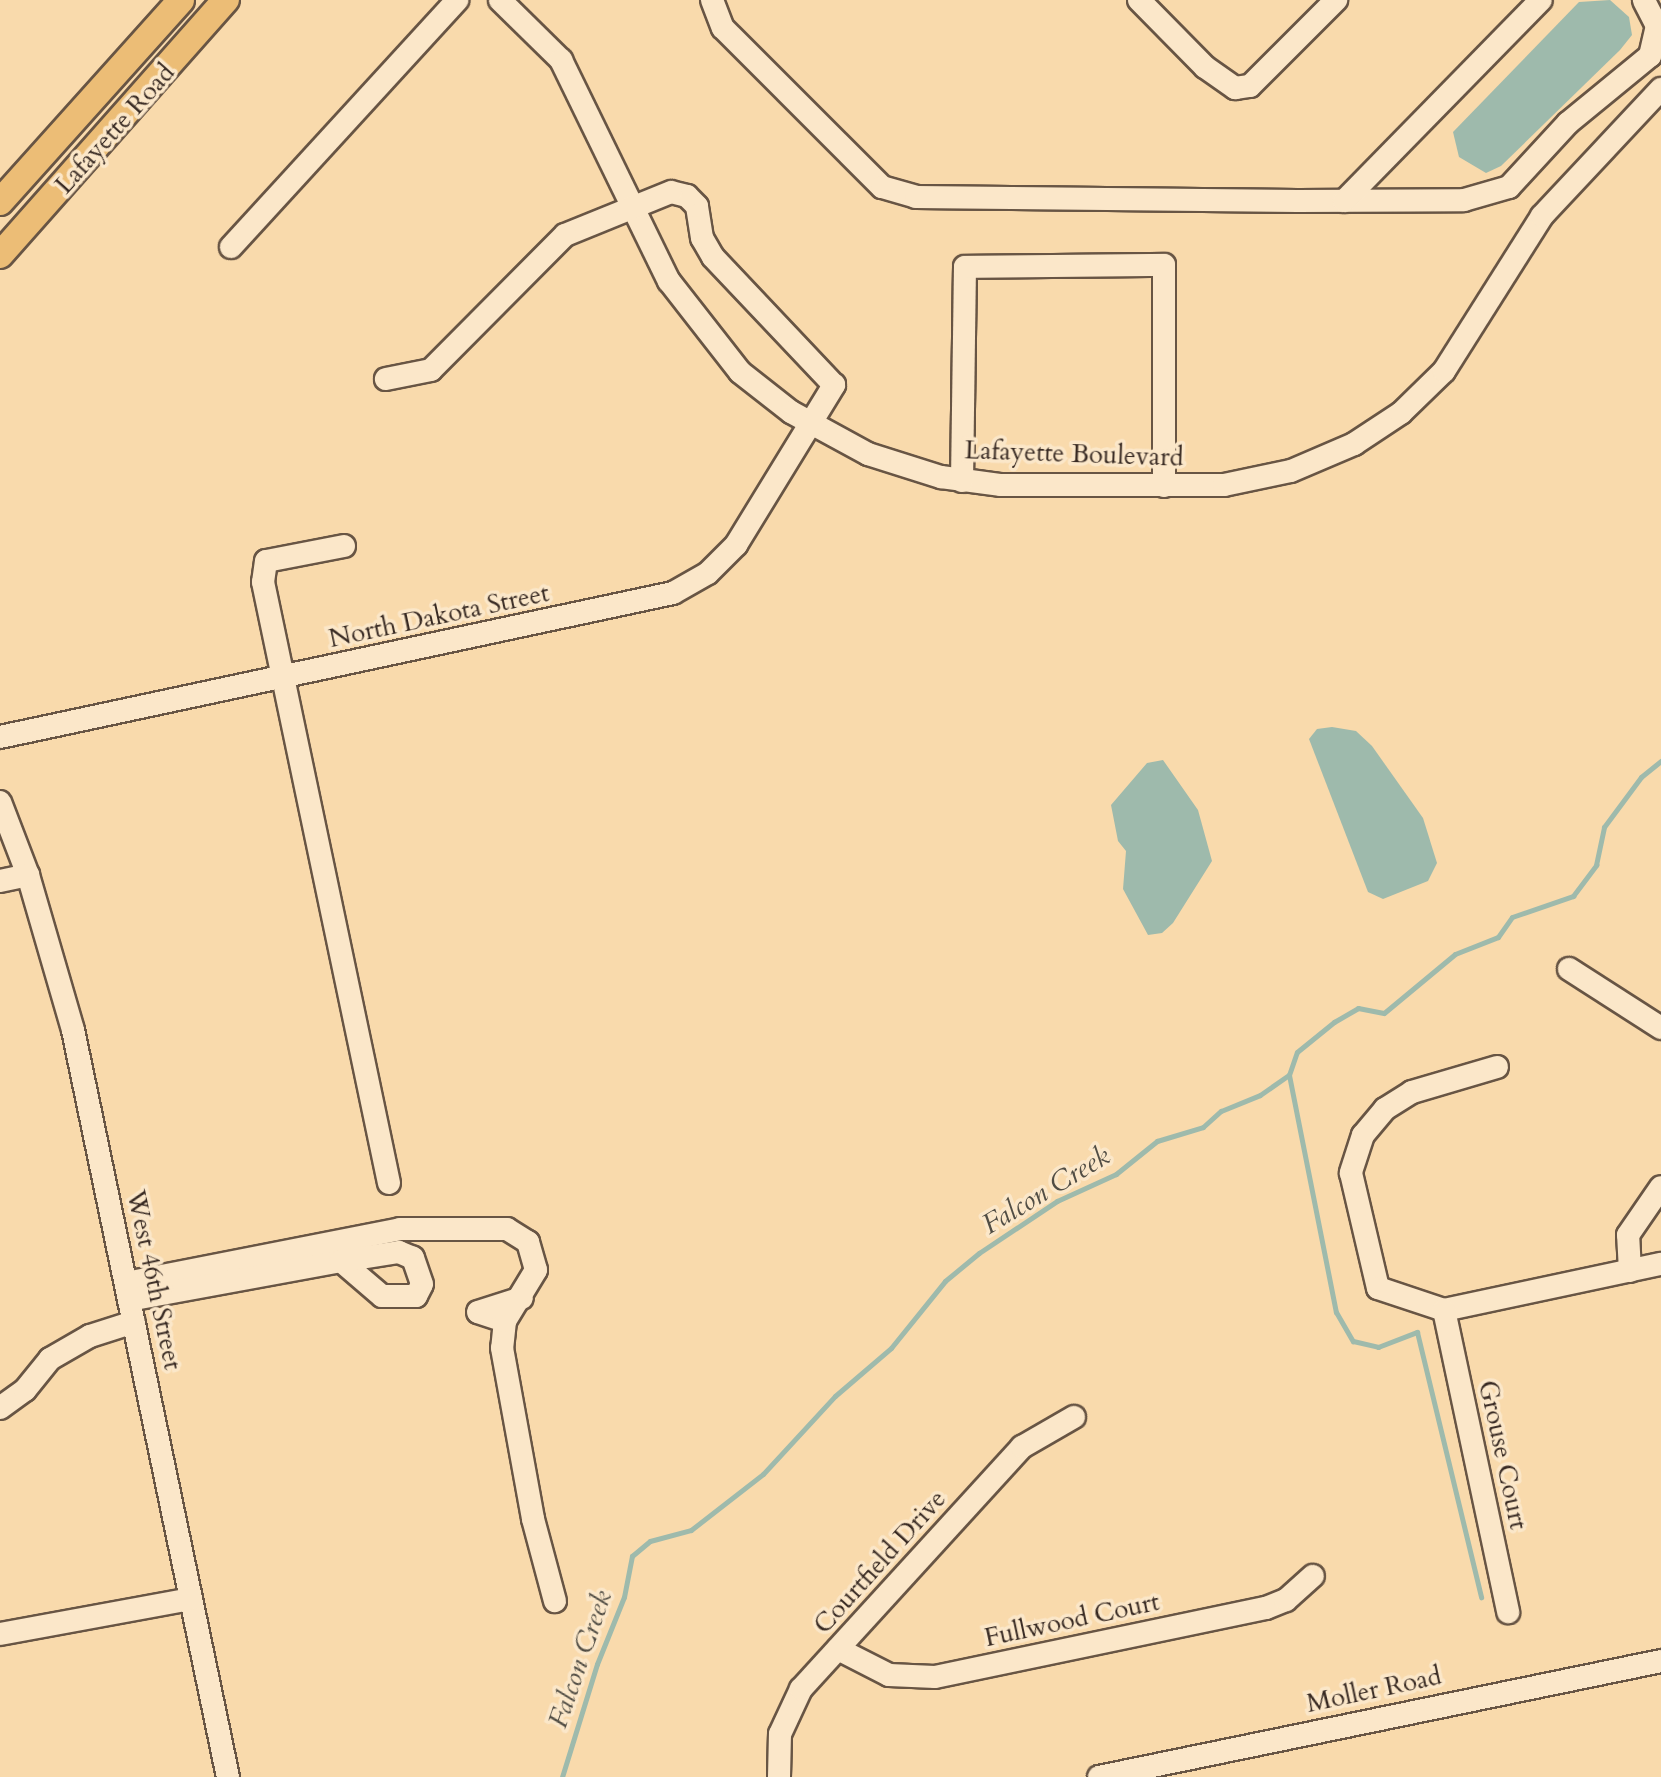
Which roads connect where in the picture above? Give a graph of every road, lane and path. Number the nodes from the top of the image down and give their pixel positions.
1 (181, 0) edge
2 (226, 0) edge
3 (457, 0) edge
4 (712, 0) edge
5 (1139, 0) edge
6 (1336, 0) edge
7 (1541, 0) edge
8 (1644, 0) edge
9 (503, 1) edge
10 (1661, 89) edge
11 (1344, 201) junction
12 (0, 202) edge
13 (632, 206) junction
14 (231, 247) dead end
15 (0, 255) edge
16 (386, 379) dead end
17 (811, 425) junction
18 (962, 481) junction
19 (1164, 486) junction
20 (344, 546) dead end
21 (282, 678) junction
22 (0, 737) edge
23 (0, 802) edge
24 (28, 875) junction
25 (0, 881) edge
26 (1569, 969) dead end
27 (1661, 1028) edge
28 (1497, 1067) dead end
29 (389, 1183) dead end
30 (1661, 1187) edge
31 (341, 1261) dead end
32 (1661, 1264) edge
33 (1630, 1271) junction
34 (130, 1301) junction
35 (1444, 1310) junction
36 (0, 1408) edge
37 (1074, 1417) dead end
38 (1313, 1576) dead end
39 (191, 1599) junction
40 (555, 1601) dead end
41 (1508, 1612) dead end
42 (0, 1634) edge
43 (838, 1649) junction
44 (1661, 1661) edge
45 (228, 1777) edge
46 (779, 1777) edge
47 (1099, 1777) edge

1 - 12 main road, Lafayette Road
2 - 15 main road, Lafayette Road
3 - 14 street
4 - 11 street
5 - 6 street
7 - 11 street
8 - 11 street
9 - 13 street, Lafayette Boulevard
10 - 19 street, Lafayette Boulevard
13 - 16 street
13 - 17 street, Lafayette Boulevard
13 - 17 street, North Dakota Street
17 - 18 street, Lafayette Boulevard
17 - 21 street, North Dakota Street
18 - 19 street, Lafayette Boulevard
18 - 19 street
20 - 21 street
21 - 22 street, North Dakota Street
21 - 29 street
23 - 24 street, West 46th Street
24 - 25 street
24 - 34 street, West 46th Street
26 - 27 street
28 - 35 street
30 - 33 street
31 - 34 street
32 - 33 street
33 - 35 street
34 - 36 street
34 - 39 street, West 46th Street
34 - 40 street
35 - 41 street, Grouse Court
37 - 43 street, Courtfield Drive
38 - 43 street, Fullwood Court
39 - 42 street
39 - 45 street, West 46th Street
43 - 46 street, Courtfield Drive
44 - 47 street, Moller Road

